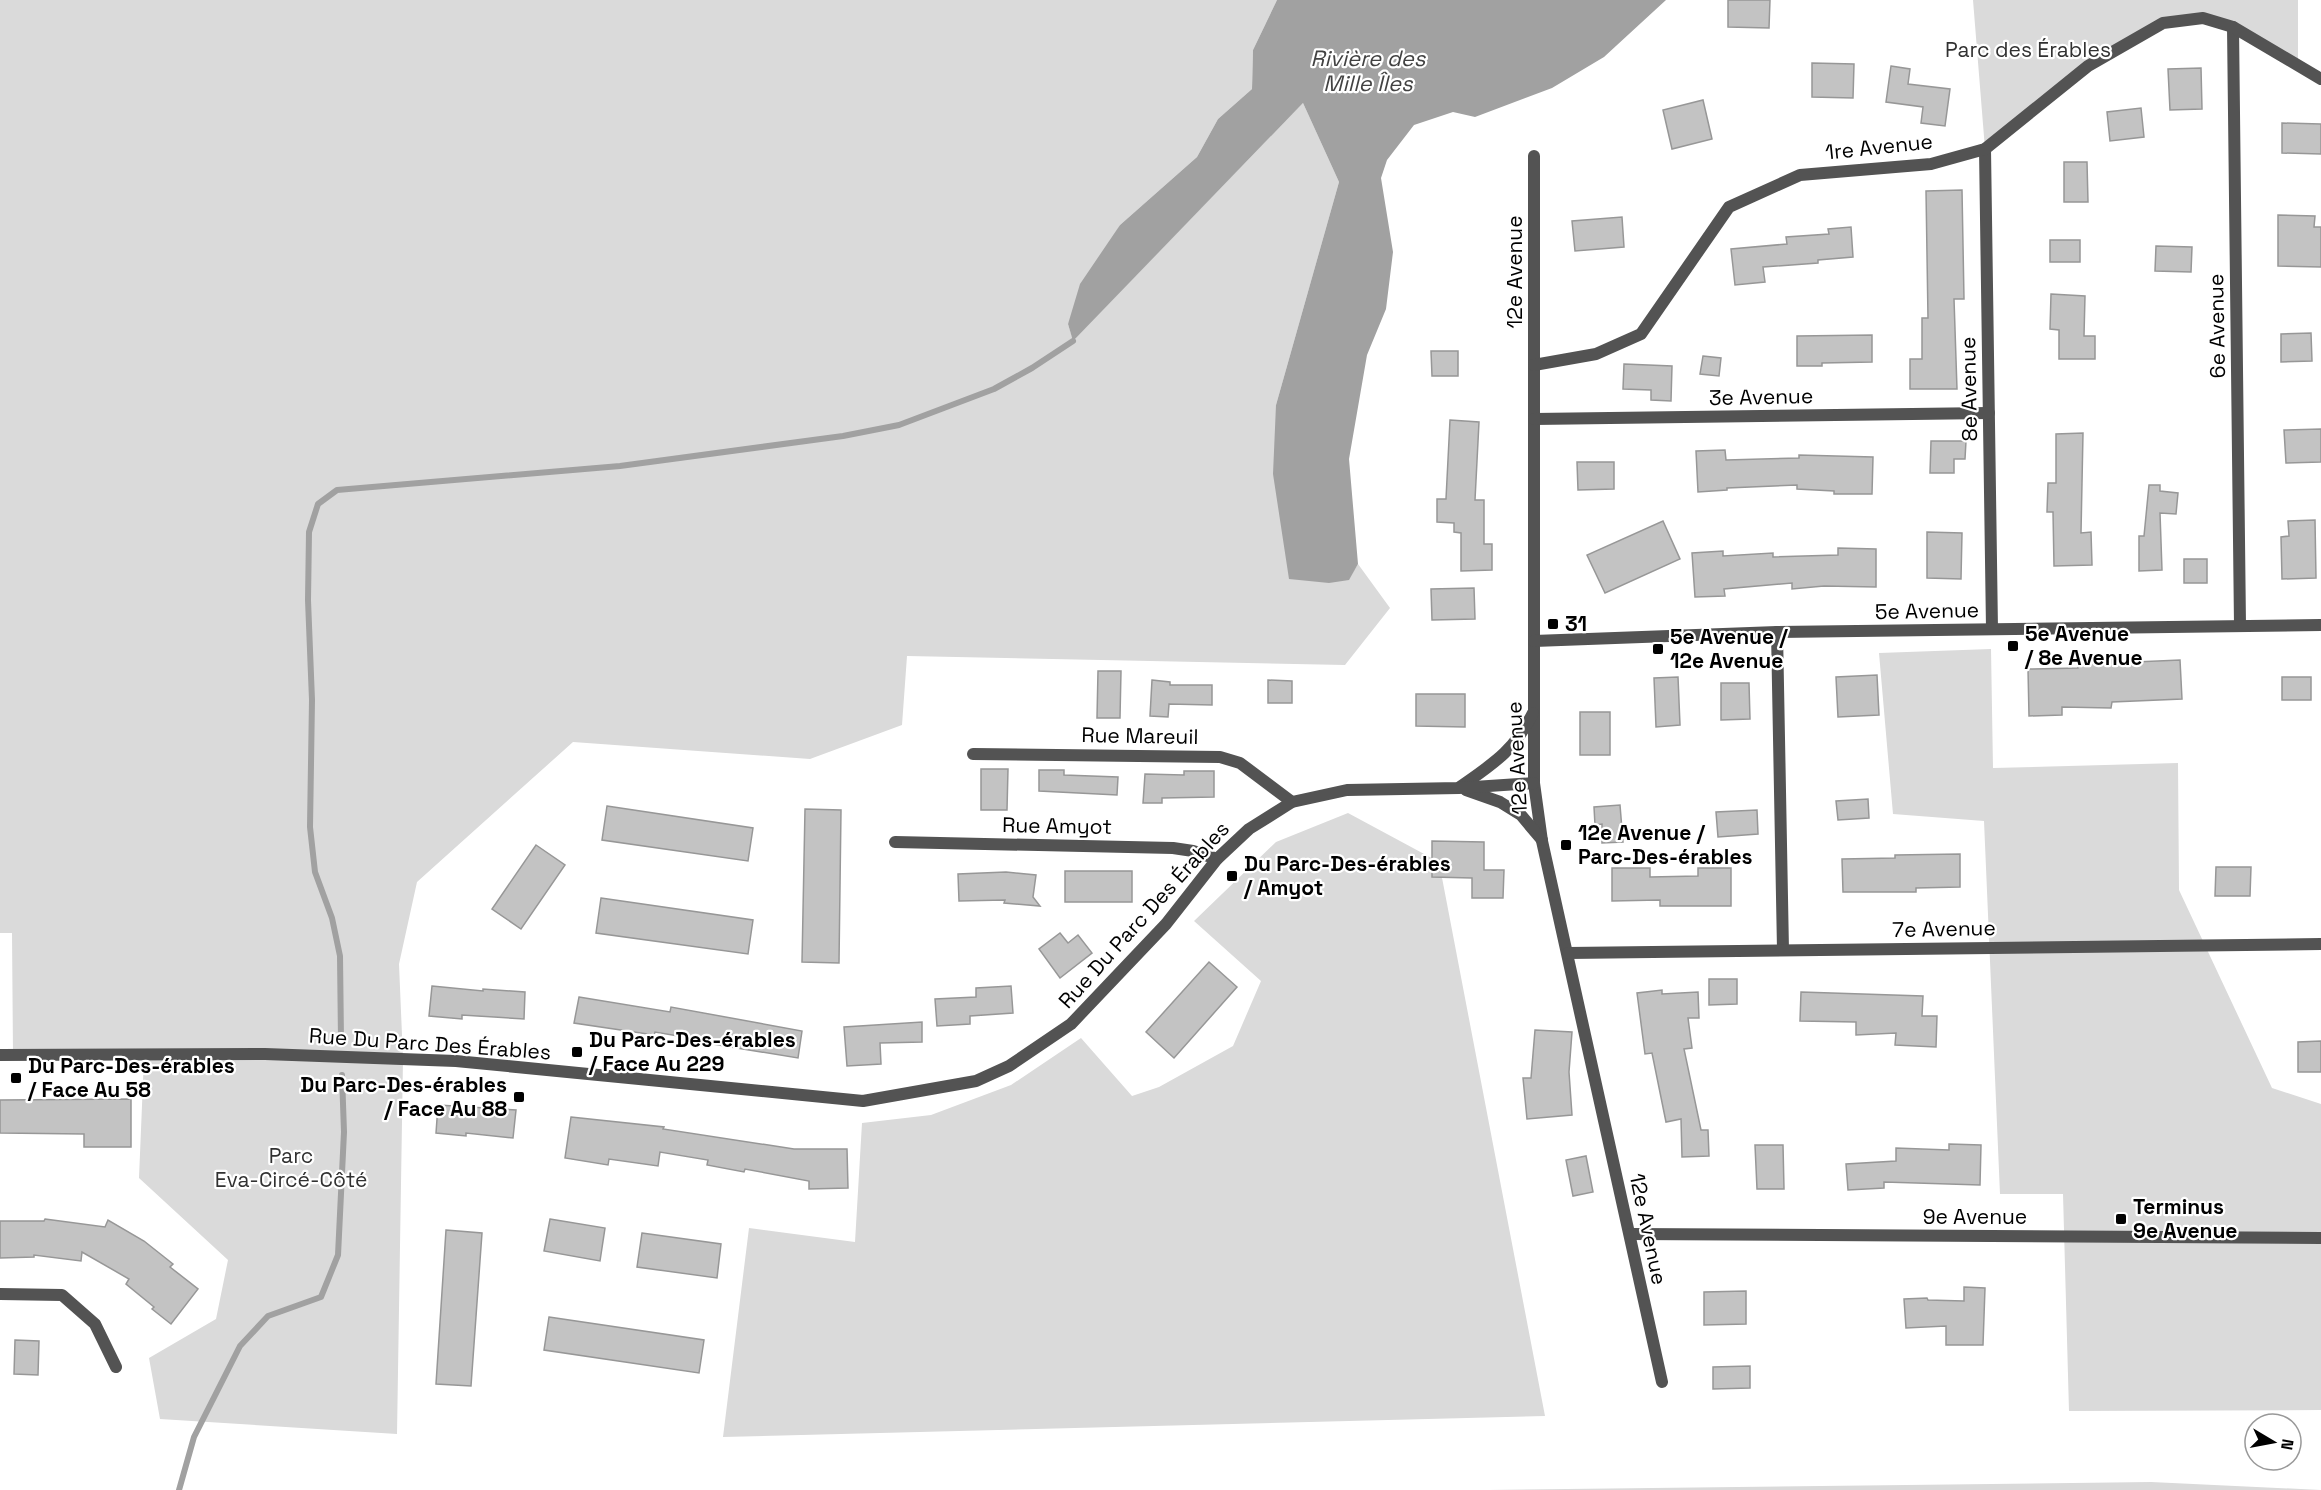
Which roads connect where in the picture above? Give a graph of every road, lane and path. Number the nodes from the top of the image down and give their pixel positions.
1 (2233, 27) junction
2 (2321, 79) edge
3 (1985, 149) junction
4 (1534, 156) dead end
5 (1534, 365) junction
6 (1989, 413) junction
7 (1534, 419) junction
8 (2240, 625) junction
9 (2321, 625) edge
10 (1992, 629) junction
11 (1777, 632) junction
12 (1534, 641) junction
13 (1534, 711) junction
14 (973, 754) dead end
15 (1534, 783) junction
16 (1459, 788) junction
17 (1292, 802) junction
18 (1542, 841) junction
19 (895, 842) dead end
20 (1217, 859) junction
21 (2321, 944) edge
22 (1783, 950) junction
23 (1568, 953) junction
24 (0, 1055) edge
25 (1630, 1234) junction
26 (2321, 1238) edge
27 (0, 1294) edge
28 (116, 1367) dead end
29 (1662, 1382) dead end

1 - 2 street, 1re Avenue
1 - 3 street, 1re Avenue
1 - 8 street, 6e Avenue
3 - 5 street, 1re Avenue
3 - 6 street, 8e Avenue
4 - 5 street, 12e Avenue
5 - 7 street, 12e Avenue
6 - 7 street, 3e Avenue
6 - 10 street, 8e Avenue
7 - 12 street, 12e Avenue
8 - 9 street, 5e Avenue
8 - 10 street, 5e Avenue
10 - 11 street, 5e Avenue
11 - 12 street, 5e Avenue
11 - 22 street
12 - 13 street, 12e Avenue
13 - 15 street, 12e Avenue
13 - 16 street
14 - 17 street, Rue Mareuil
15 - 16 street, Rue Du Parc Des Érables
15 - 18 street, 12e Avenue
16 - 17 street, Rue Du Parc Des Érables
16 - 18 street
17 - 20 street, Rue Du Parc Des Érables
18 - 23 street, 12e Avenue
19 - 20 street, Rue Amyot
20 - 24 street, Rue Du Parc Des Érables
21 - 22 street, 7e Avenue
22 - 23 street, 7e Avenue
23 - 25 street, 12e Avenue
25 - 26 street, 9e Avenue
25 - 29 street, 12e Avenue
27 - 28 street

